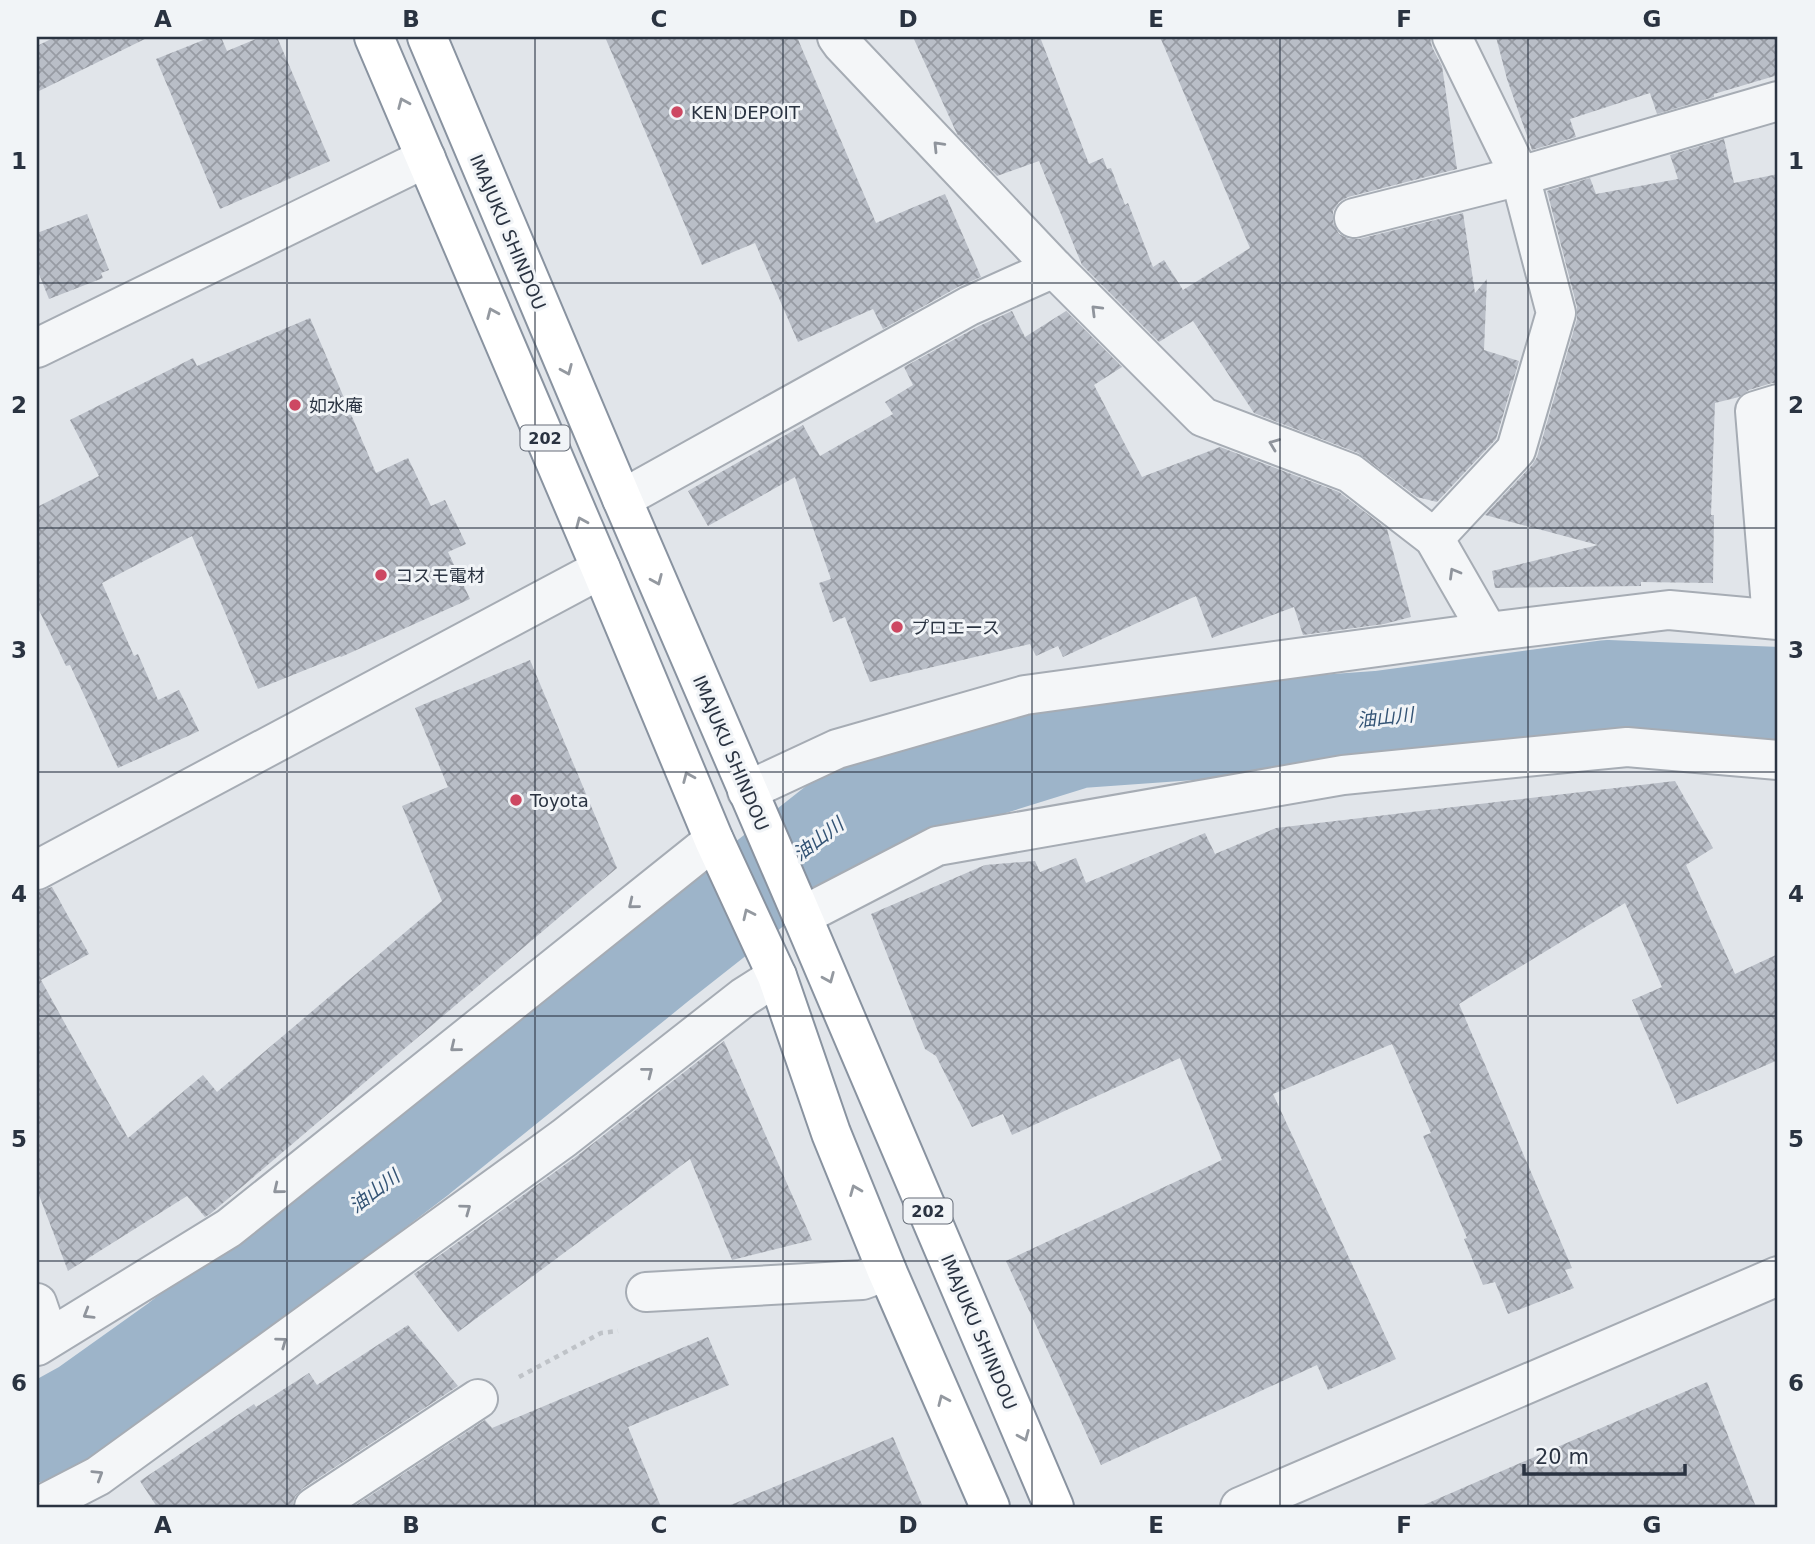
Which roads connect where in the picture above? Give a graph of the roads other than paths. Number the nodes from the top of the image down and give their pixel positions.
1 (374, 37) edge
2 (426, 37) edge
3 (837, 37) edge
4 (1452, 37) edge
5 (1778, 101) edge
6 (426, 158) junction
7 (1520, 176) junction
8 (1354, 218) dead end
9 (1054, 268) junction
10 (37, 348) edge
11 (1778, 404) edge
12 (622, 499) junction
13 (1434, 538) junction
14 (601, 569) junction
15 (1775, 620) edge
16 (1488, 632) junction
17 (1778, 760) edge
18 (747, 791) junction
19 (700, 851) junction
20 (37, 870) edge
21 (802, 916) junction
22 (777, 976) junction
23 (887, 1271) junction
24 (1778, 1276) edge
25 (646, 1292) dead end
26 (37, 1303) edge
27 (43, 1342) edge
28 (478, 1399) dead end
29 (38, 1507) edge
30 (314, 1507) edge
31 (990, 1507) edge
32 (1054, 1507) edge
33 (1240, 1507) edge

6 -> 1 highway, 202
2 -> 12 highway, IMAJUKU SHINDOU / 202
9 -> 3 street
4 - 7 street
5 - 7 street
6 - 10 street
14 -> 6 highway, 202
7 - 8 street
7 - 13 street
9 - 12 street
13 -> 9 street
11 - 15 street
12 -> 18 highway, IMAJUKU SHINDOU / 202
16 -> 13 street
19 -> 14 highway, 202
14 - 20 street
15 - 16 street
16 - 18 street
17 - 21 street
18 - 21 highway, IMAJUKU SHINDOU / 202
22 -> 19 highway, 202
19 -> 27 street
21 -> 32 highway, IMAJUKU SHINDOU / 202
23 -> 22 highway, 202
29 -> 22 street
23 - 25 street
31 -> 23 highway, 202
24 - 33 street
26 - 27 street
28 - 30 street

